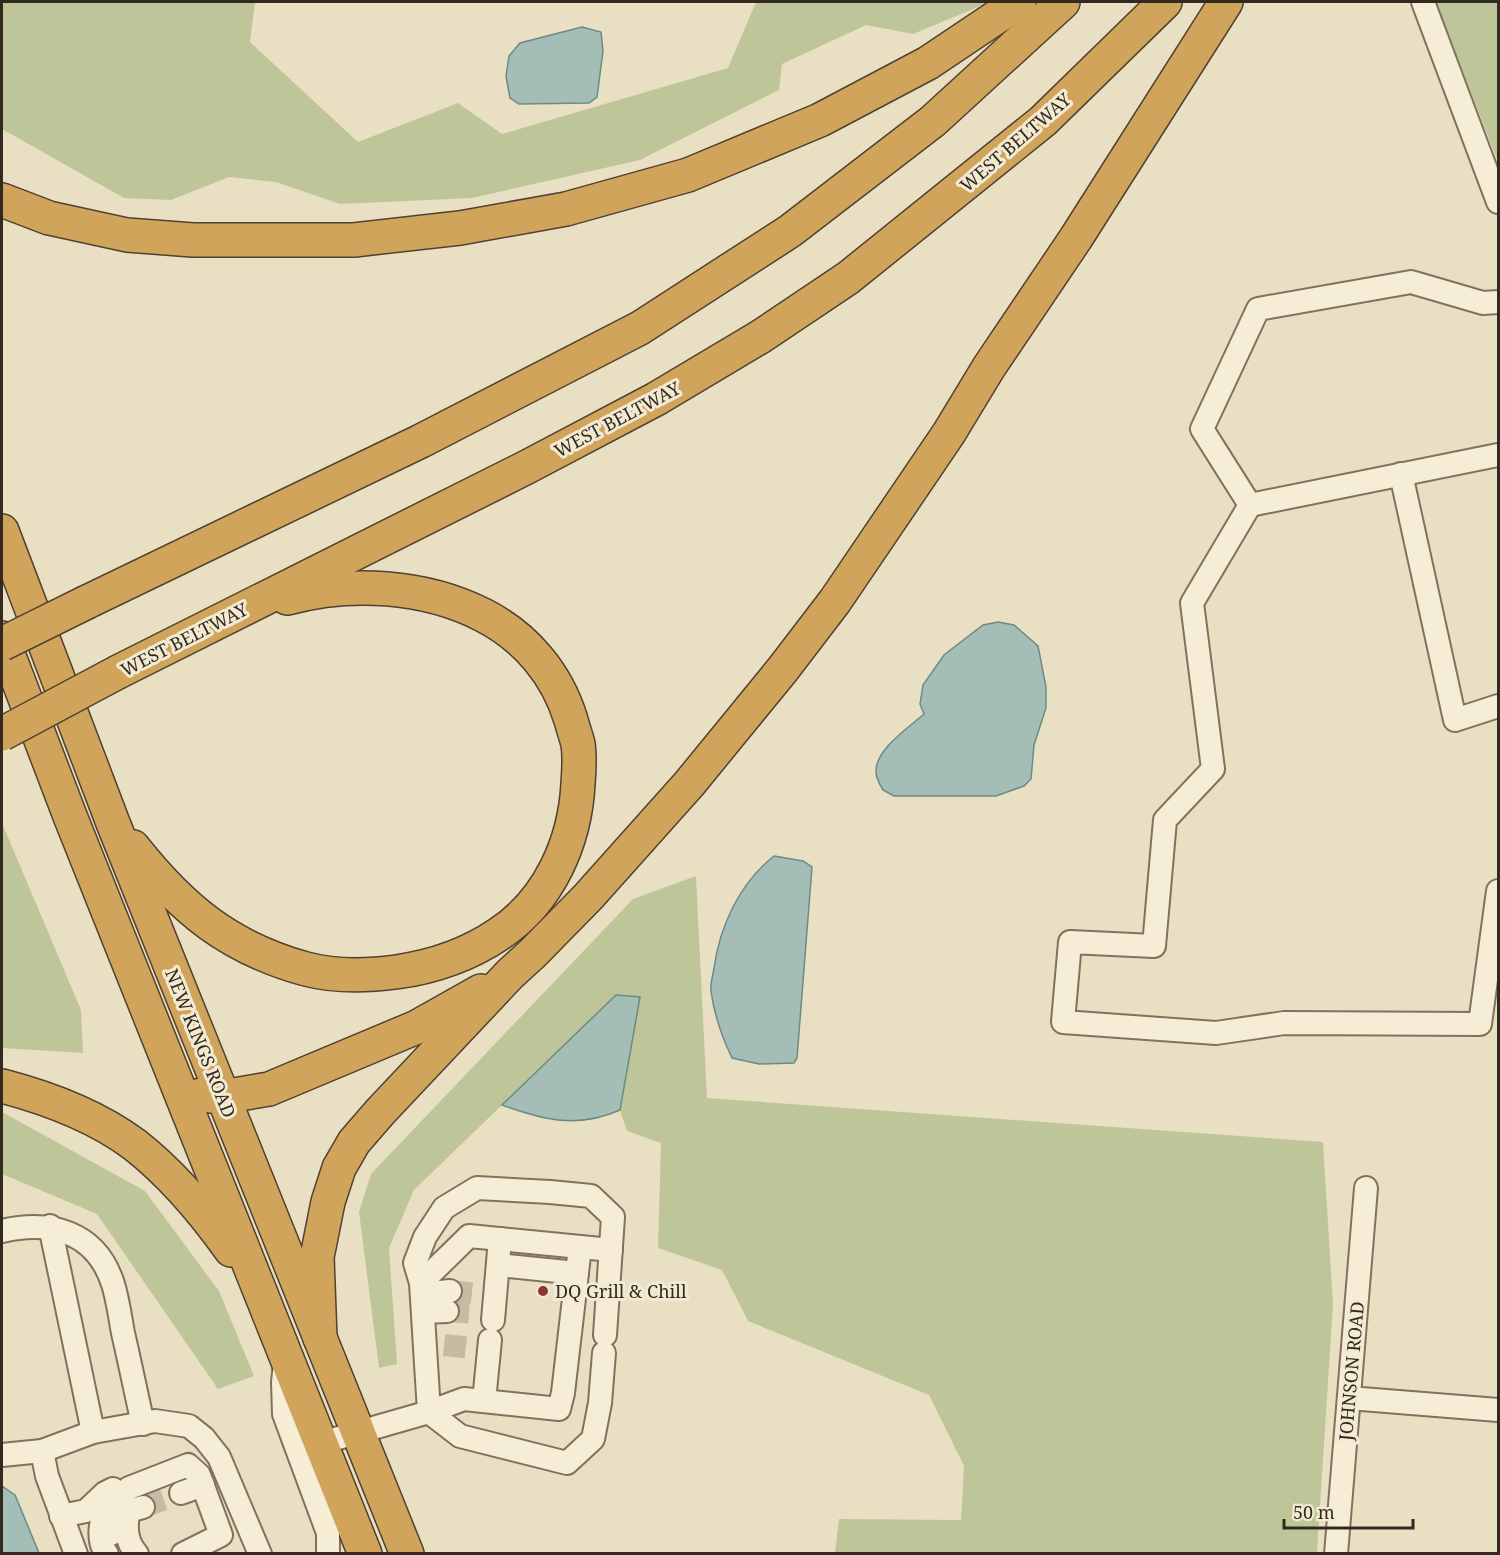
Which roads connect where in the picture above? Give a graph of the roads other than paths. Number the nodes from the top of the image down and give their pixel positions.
1 (1019, 2) edge
2 (1063, 2) edge
3 (1165, 2) edge
4 (1226, 2) edge
5 (1423, 2) edge
6 (2, 200) edge
7 (1498, 202) edge
8 (1498, 302) edge
9 (1498, 455) edge
10 (1401, 474) junction
11 (1250, 505) junction
12 (2, 531) edge
13 (242, 610) junction
14 (2, 638) edge
15 (2, 644) edge
16 (1498, 706) edge
17 (2, 734) edge
18 (113, 823) junction
19 (1498, 891) edge
20 (510, 974) junction
21 (2, 1086) edge
22 (181, 1094) junction
23 (222, 1096) junction
24 (1366, 1188) dead end
25 (50, 1227) junction
26 (2, 1231) edge
27 (500, 1239) junction
28 (580, 1247) junction
29 (611, 1251) junction
30 (498, 1265) junction
31 (577, 1273) junction
32 (259, 1289) junction
33 (422, 1297) junction
34 (449, 1301) tunnel mouth
35 (320, 1338) junction
36 (286, 1356) junction
37 (1349, 1398) junction
38 (484, 1401) junction
39 (1498, 1410) edge
40 (429, 1412) junction
41 (143, 1424) junction
42 (93, 1432) junction
43 (358, 1434) junction
44 (321, 1443) junction
45 (42, 1451) junction
46 (2, 1455) edge
47 (221, 1464) junction
48 (201, 1480) junction
49 (129, 1488) junction
50 (181, 1493) tunnel mouth
51 (63, 1522) junction
52 (103, 1546) edge
53 (76, 1554) edge
54 (122, 1554) edge
55 (137, 1554) edge
56 (183, 1554) edge
57 (260, 1554) edge
58 (328, 1554) edge
59 (365, 1554) edge
60 (407, 1554) edge
61 (1336, 1554) edge

1 - 6 highway
2 - 15 highway, bridge
3 - 13 highway, WEST BELTWAY
4 - 20 highway
5 - 7 street
8 - 11 street
9 - 10 street
10 - 11 street
10 - 16 street
11 - 19 street
12 - 18 highway, NEW KINGS ROAD
13 - 17 highway, WEST BELTWAY, bridge
13 - 18 highway
14 - 22 highway, NEW KINGS ROAD
18 - 23 highway, NEW KINGS ROAD
20 - 23 highway
20 - 35 highway
21 - 32 highway
22 - 23 highway
22 - 32 highway, NEW KINGS ROAD
23 - 35 highway, NEW KINGS ROAD
24 - 37 street, JOHNSON ROAD
25 - 26 street
25 - 41 street
25 - 42 street
27 - 28 street
27 - 30 street
27 - 33 street
28 - 29 street
28 - 31 street
29 - 33 street
29 - 40 street
30 - 31 street
30 - 38 street
31 - 38 street
32 - 36 highway, NEW KINGS ROAD
33 - 34 street
33 - 40 street
35 - 43 highway, NEW KINGS ROAD
36 - 44 highway, NEW KINGS ROAD
36 - 58 street
37 - 39 street
37 - 61 street, JOHNSON ROAD
38 - 40 street
40 - 43 street
41 - 42 street
41 - 47 street
42 - 45 street
43 - 44 street
43 - 60 highway, NEW KINGS ROAD
44 - 59 highway, NEW KINGS ROAD
45 - 46 street
45 - 51 street
47 - 48 street
47 - 57 street
48 - 49 street
48 - 50 street
48 - 56 street
49 - 51 street
49 - 52 street
51 - 52 street
51 - 53 street
54 - 55 street

